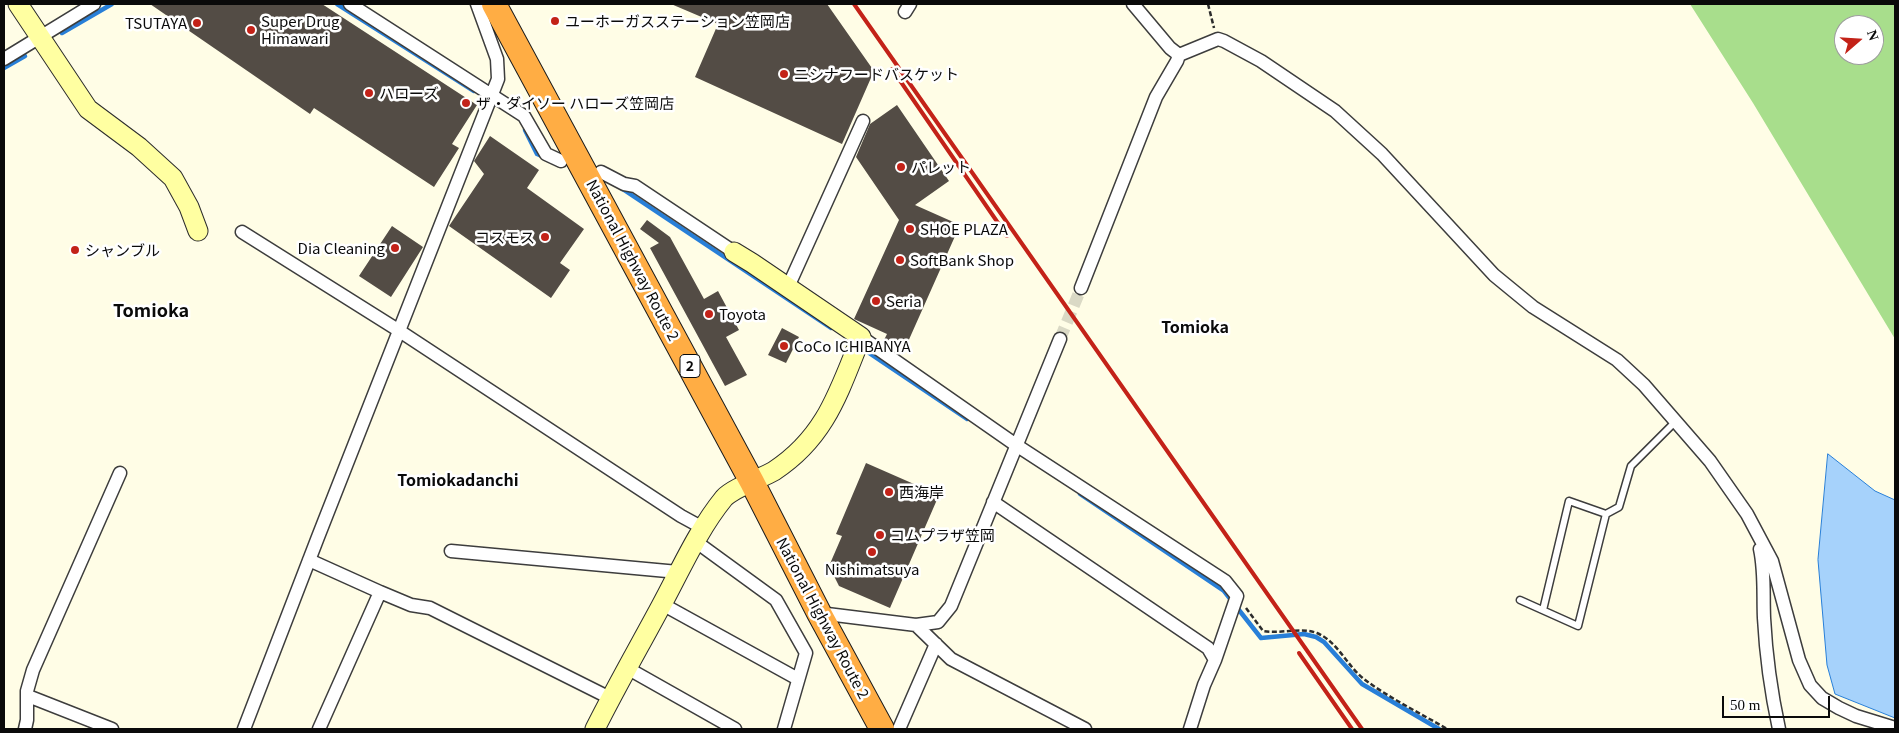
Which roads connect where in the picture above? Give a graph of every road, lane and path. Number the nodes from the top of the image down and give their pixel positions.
1 (18, 4) edge
2 (94, 4) edge
3 (350, 4) edge
4 (477, 4) edge
5 (494, 4) edge
6 (1133, 4) edge
7 (1208, 4) edge
8 (40, 38) junction
9 (1218, 39) junction
10 (1179, 55) junction
11 (4, 59) edge
12 (490, 99) junction
13 (863, 121) dead end
14 (561, 161) dead end
15 (602, 172) dead end
16 (198, 231) dead end
17 (242, 232) dead end
18 (734, 252) joint
19 (788, 288) junction
20 (1081, 288) tunnel mouth
21 (398, 330) junction
22 (861, 337) junction
23 (1060, 339) tunnel mouth
24 (1676, 421) junction
25 (1014, 449) junction
26 (120, 473) dead end
27 (752, 482) junction
28 (993, 502) junction
29 (1606, 514) junction
30 (1757, 534) junction
31 (699, 535) junction
32 (450, 551) dead end
33 (309, 560) junction
34 (678, 572) junction
35 (380, 592) junction
36 (1520, 600) dead end
37 (1235, 601) junction
38 (662, 604) junction
39 (1543, 610) junction
40 (819, 613) junction
41 (916, 626) junction
42 (936, 644) junction
43 (1214, 660) junction
44 (627, 668) junction
45 (798, 679) junction
46 (28, 696) junction
47 (610, 698) junction
48 (1895, 728) edge
49 (25, 729) edge
50 (112, 729) edge
51 (244, 729) edge
52 (319, 729) edge
53 (595, 729) edge
54 (735, 729) edge
55 (784, 729) edge
56 (882, 729) edge
57 (899, 729) edge
58 (1085, 729) edge
59 (1190, 729) edge
60 (1447, 729) edge
61 (1779, 729) edge

1 - 8 street
2 - 8 street
3 - 12 street
4 - 12 street
5 - 27 highway, National Highway Route 2 / 2
6 - 10 street
7 - 9 path
8 - 11 street
8 - 16 street
9 - 10 street
9 - 24 street
10 - 20 street
12 - 14 street
12 - 21 street
13 - 19 street
15 - 18 street
17 - 21 street
18 - 19 street
19 - 22 street
21 - 31 street
21 - 33 street
22 - 25 street
22 - 27 street
23 - 25 street
24 - 29 lane
24 - 30 street
25 - 28 street
25 - 37 street
26 - 46 street
27 - 31 street
27 - 40 highway, National Highway Route 2 / 2
28 - 41 street
28 - 43 street
29 - 39 lane
29 - 39 lane
30 - 48 street
30 - 61 street
31 - 34 street
31 - 45 street
32 - 34 street
33 - 35 street
33 - 51 street
34 - 38 street
35 - 47 street
35 - 52 street
36 - 39 lane
37 - 43 street
37 - 60 path
38 - 44 street
38 - 45 street
40 - 41 street
40 - 56 highway, National Highway Route 2 / 2
41 - 42 street
42 - 57 street
42 - 58 street
43 - 59 street
44 - 47 street
44 - 54 street
45 - 55 street
46 - 49 street
46 - 50 street
47 - 53 street

